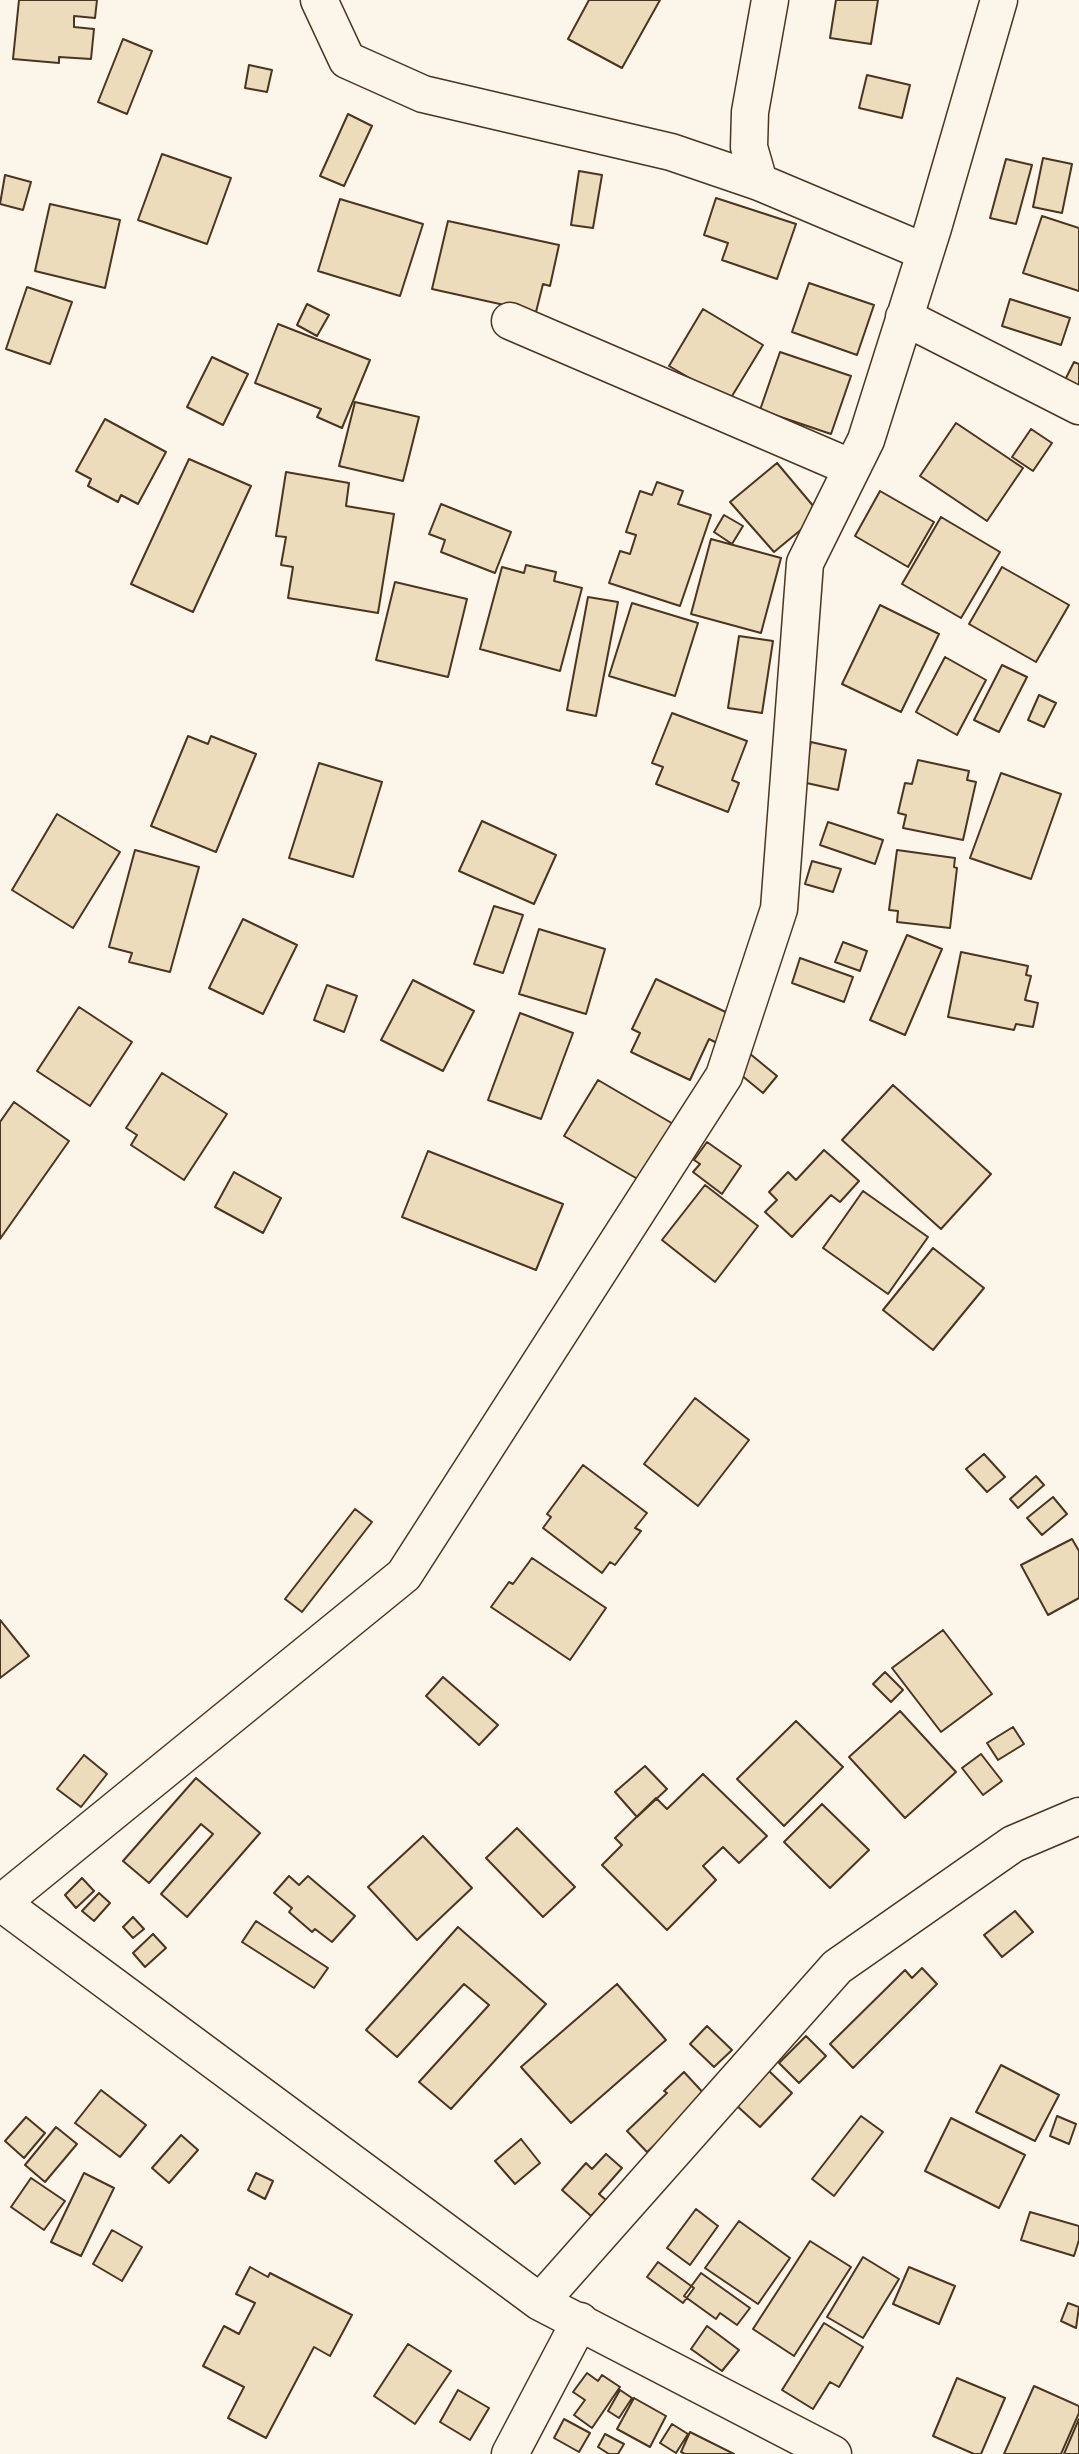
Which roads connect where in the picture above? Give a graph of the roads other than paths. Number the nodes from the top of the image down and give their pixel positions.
1 (319, 0) edge
2 (770, 0) edge
3 (999, 0) edge
4 (759, 182) junction
5 (925, 252) junction
6 (904, 317) junction
7 (510, 321) dead end
8 (1079, 406) edge
9 (852, 468) junction
10 (1079, 1816) edge
11 (0, 1903) edge
12 (540, 2302) junction
13 (580, 2321) junction
14 (510, 2454) edge
15 (833, 2454) edge

1 - 4 street
2 - 4 street
3 - 5 street
4 - 5 street
5 - 6 street
6 - 8 street
6 - 9 street
7 - 9 street
9 - 11 street
10 - 12 street
11 - 12 street
12 - 13 street
13 - 14 street
13 - 15 street

